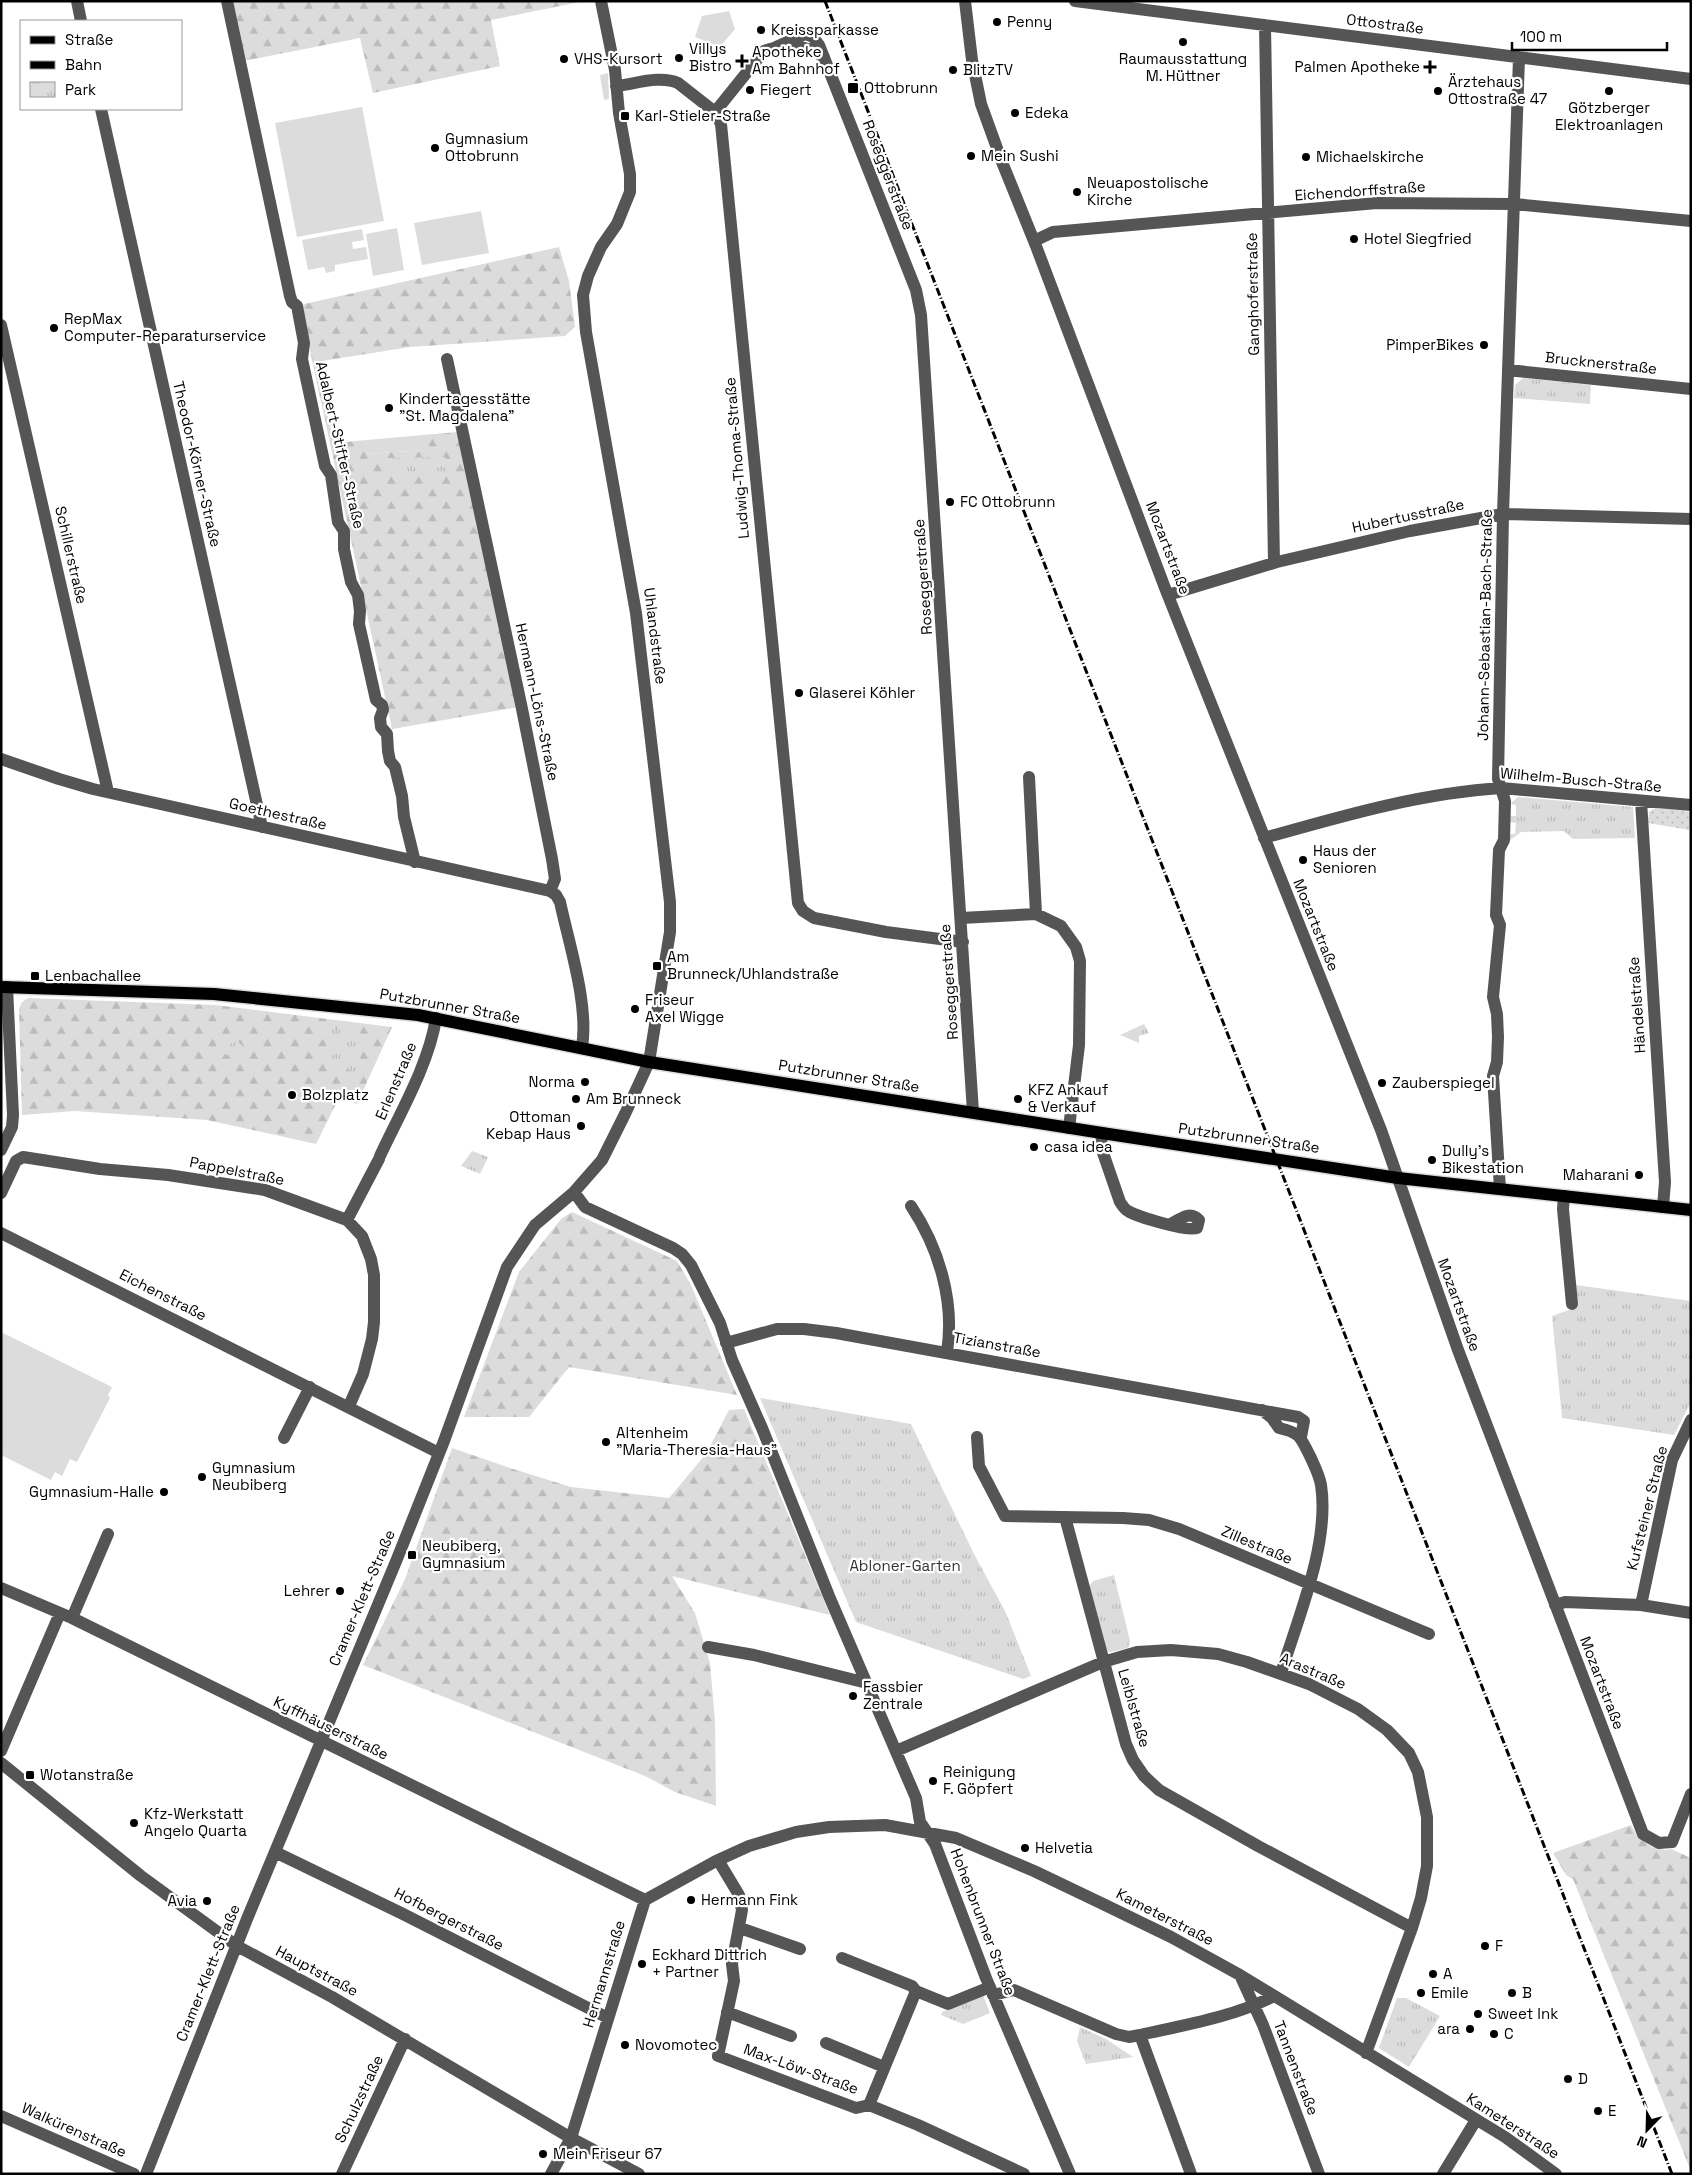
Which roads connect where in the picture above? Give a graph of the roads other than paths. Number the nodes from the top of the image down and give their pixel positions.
1 (77, 1) edge
2 (227, 1) edge
3 (601, 1) edge
4 (966, 1) edge
5 (1075, 1) edge
6 (81, 20) edge
7 (1265, 25) junction
8 (1519, 58) junction
9 (1691, 79) edge
10 (616, 86) junction
11 (101, 110) edge
12 (715, 112) junction
13 (1514, 204) junction
14 (1268, 214) junction
15 (1691, 221) edge
16 (1034, 241) junction
17 (1, 325) edge
18 (448, 359) dead end
19 (1508, 370) junction
20 (1691, 389) edge
21 (1503, 514) junction
22 (1691, 519) edge
23 (1274, 563) junction
24 (1168, 594) junction
25 (1, 759) edge
26 (1029, 777) dead end
27 (1502, 788) junction
28 (108, 792) junction
29 (1641, 801) junction
30 (1691, 805) edge
31 (262, 827) junction
32 (1264, 838) junction
33 (415, 862) junction
34 (550, 891) junction
35 (1036, 914) junction
36 (961, 918) junction
37 (963, 942) junction
38 (4, 987) edge
39 (436, 1018) junction
40 (582, 1047) junction
41 (649, 1062) junction
42 (973, 1112) junction
43 (1070, 1128) junction
44 (1102, 1133) junction
45 (1, 1150) edge
46 (1398, 1178) junction
47 (1500, 1189) junction
48 (574, 1192) junction
49 (1, 1193) edge
50 (1564, 1196) junction
51 (911, 1206) dead end
52 (1663, 1206) junction
53 (1691, 1210) edge
54 (347, 1220) junction
55 (1171, 1224) dead end
56 (1, 1233) edge
57 (1572, 1304) dead end
58 (726, 1343) junction
59 (947, 1352) junction
60 (310, 1387) junction
61 (349, 1406) junction
62 (1691, 1420) edge
63 (284, 1438) dead end
64 (977, 1438) dead end
65 (439, 1453) junction
66 (1065, 1517) junction
67 (108, 1534) dead end
68 (1309, 1584) junction
69 (1, 1588) edge
70 (1555, 1605) junction
71 (1641, 1605) junction
72 (1691, 1613) edge
73 (66, 1616) junction
74 (1429, 1634) dead end
75 (708, 1647) dead end
76 (1103, 1662) junction
77 (1281, 1673) junction
78 (867, 1684) junction
79 (320, 1741) junction
80 (1, 1751) edge
81 (896, 1751) junction
82 (1, 1764) edge
83 (1691, 1794) edge
84 (927, 1833) junction
85 (275, 1852) junction
86 (718, 1860) junction
87 (645, 1900) junction
88 (740, 1928) junction
89 (1412, 1928) junction
90 (237, 1946) junction
91 (800, 1949) dead end
92 (842, 1958) dead end
93 (1240, 1975) junction
94 (916, 1991) junction
95 (992, 1991) junction
96 (1274, 1996) junction
97 (1255, 2006) junction
98 (727, 2012) junction
99 (608, 2018) junction
100 (1140, 2035) junction
101 (790, 2036) dead end
102 (405, 2039) junction
103 (826, 2043) dead end
104 (1366, 2052) junction
105 (884, 2067) junction
106 (869, 2105) junction
107 (1, 2116) edge
108 (1476, 2120) junction
109 (572, 2138) junction
110 (134, 2174) edge
111 (146, 2174) edge
112 (342, 2174) edge
113 (552, 2174) edge
114 (639, 2174) edge
115 (1024, 2174) edge
116 (1070, 2174) edge
117 (1191, 2174) edge
118 (1319, 2174) edge
119 (1443, 2174) edge
120 (1556, 2174) edge

1 - 6 street
2 - 33 street, Adalbert-Stifter-Straße
3 - 10 street
4 - 16 street, Mozartstraße
5 - 7 street, Ottostraße
7 - 8 street, Ottostraße
7 - 14 street, Ganghoferstraße
8 - 9 street, Ottostraße
8 - 13 street, Johann-Sebastian-Bach-Straße
10 - 12 street
10 - 41 street, Uhlandstraße
11 - 31 street, Theodor-Körner-Straße
12 - 36 street, Roseggerstraße
12 - 37 street, Ludwig-Thoma-Straße
13 - 14 street, Eichendorffstraße
13 - 15 street, Eichendorffstraße
13 - 19 street, Johann-Sebastian-Bach-Straße
14 - 16 street, Eichendorffstraße
14 - 23 street, Ganghoferstraße
16 - 24 street, Mozartstraße
17 - 28 street, Schillerstraße
18 - 34 street, Hermann-Löns-Straße
19 - 20 street, Brucknerstraße
19 - 21 street, Johann-Sebastian-Bach-Straße
21 - 22 street, Hubertusstraße
21 - 23 street, Hubertusstraße
21 - 27 street, Johann-Sebastian-Bach-Straße
23 - 24 street, Hubertusstraße
24 - 32 street, Mozartstraße
25 - 28 street, Goethestraße
26 - 35 street
27 - 29 street, Wilhelm-Busch-Straße
27 - 32 street, Wilhelm-Busch-Straße
27 - 47 street, Johann-Sebastian-Bach-Straße
28 - 31 street, Goethestraße
29 - 30 street, Wilhelm-Busch-Straße
29 - 52 street, Händelstraße
31 - 33 street, Goethestraße
32 - 46 street, Mozartstraße
33 - 34 street, Goethestraße
34 - 40 street
35 - 36 street
35 - 43 street
36 - 37 street, Roseggerstraße
37 - 42 street, Roseggerstraße
38 - 39 main road, Putzbrunner Straße
38 - 45 street
39 - 40 main road, Putzbrunner Straße
39 - 54 street, Erlenstraße
40 - 41 main road, Putzbrunner Straße
41 - 42 main road, Putzbrunner Straße
41 - 48 street, Cramer-Klett-Straße
42 - 43 main road, Putzbrunner Straße
43 - 44 main road, Putzbrunner Straße
44 - 46 main road, Putzbrunner Straße
44 - 55 street
46 - 47 main road, Putzbrunner Straße
46 - 70 street, Mozartstraße
47 - 50 main road, Putzbrunner Straße
48 - 58 street, Hohenbrunner Straße
48 - 65 street, Cramer-Klett-Straße
49 - 54 street, Pappelstraße
50 - 52 main road, Putzbrunner Straße
50 - 57 street
51 - 59 street
52 - 53 main road, Putzbrunner Straße
54 - 61 street, Pappelstraße
56 - 60 street, Eichenstraße
58 - 59 street, Tizianstraße
58 - 78 street, Hohenbrunner Straße
59 - 68 street, Tizianstraße
60 - 61 street, Eichenstraße
60 - 63 street
61 - 65 street, Eichenstraße
62 - 71 street, Kufsteiner Straße
64 - 66 street
65 - 79 street, Cramer-Klett-Straße
66 - 68 street, Zillestraße
66 - 76 street, Leiblstraße
67 - 73 street
68 - 74 street, Zillestraße
68 - 77 street, Tizianstraße
69 - 73 street, Kyffhäuserstraße
70 - 71 street
70 - 83 street, Mozartstraße
71 - 72 street
73 - 79 street, Kyffhäuserstraße
73 - 80 street
75 - 78 street
76 - 77 street, Arastraße
76 - 81 street, Arastraße
76 - 89 street, Leiblstraße
77 - 89 street, Arastraße
78 - 81 street, Hohenbrunner Straße
79 - 85 street, Cramer-Klett-Straße
79 - 87 street, Kyffhäuserstraße
81 - 84 street, Hohenbrunner Straße
82 - 90 street, Hauptstraße
84 - 86 street, Kameterstraße
84 - 93 street, Kameterstraße
84 - 95 street, Hohenbrunner Straße
85 - 90 street, Cramer-Klett-Straße
85 - 99 street, Hofbergerstraße
86 - 87 street
86 - 88 street, Max-Löw-Straße
87 - 99 street, Hermannstraße
88 - 91 street
88 - 98 street, Max-Löw-Straße
89 - 104 street, Arastraße
90 - 102 street, Hauptstraße
90 - 111 street, Cramer-Klett-Straße
92 - 94 street
93 - 96 street, Kameterstraße
93 - 97 street, Tannenstraße
94 - 95 street
94 - 105 street
95 - 100 street
95 - 116 street, Hohenbrunner Straße
96 - 97 street
96 - 104 street, Kameterstraße
97 - 100 street
97 - 118 street, Tannenstraße
98 - 101 street, Max-Löw-Straße
98 - 106 street, Max-Löw-Straße
99 - 109 street, Hermannstraße
100 - 117 street
102 - 109 street, Hauptstraße
102 - 112 street, Schulzstraße
103 - 105 street
104 - 108 street, Kameterstraße
105 - 106 street
106 - 115 street, Max-Löw-Straße
107 - 110 street, Walkürenstraße
108 - 119 street
108 - 120 street, Kameterstraße
109 - 113 street, Hermannstraße
109 - 114 street, Hauptstraße

